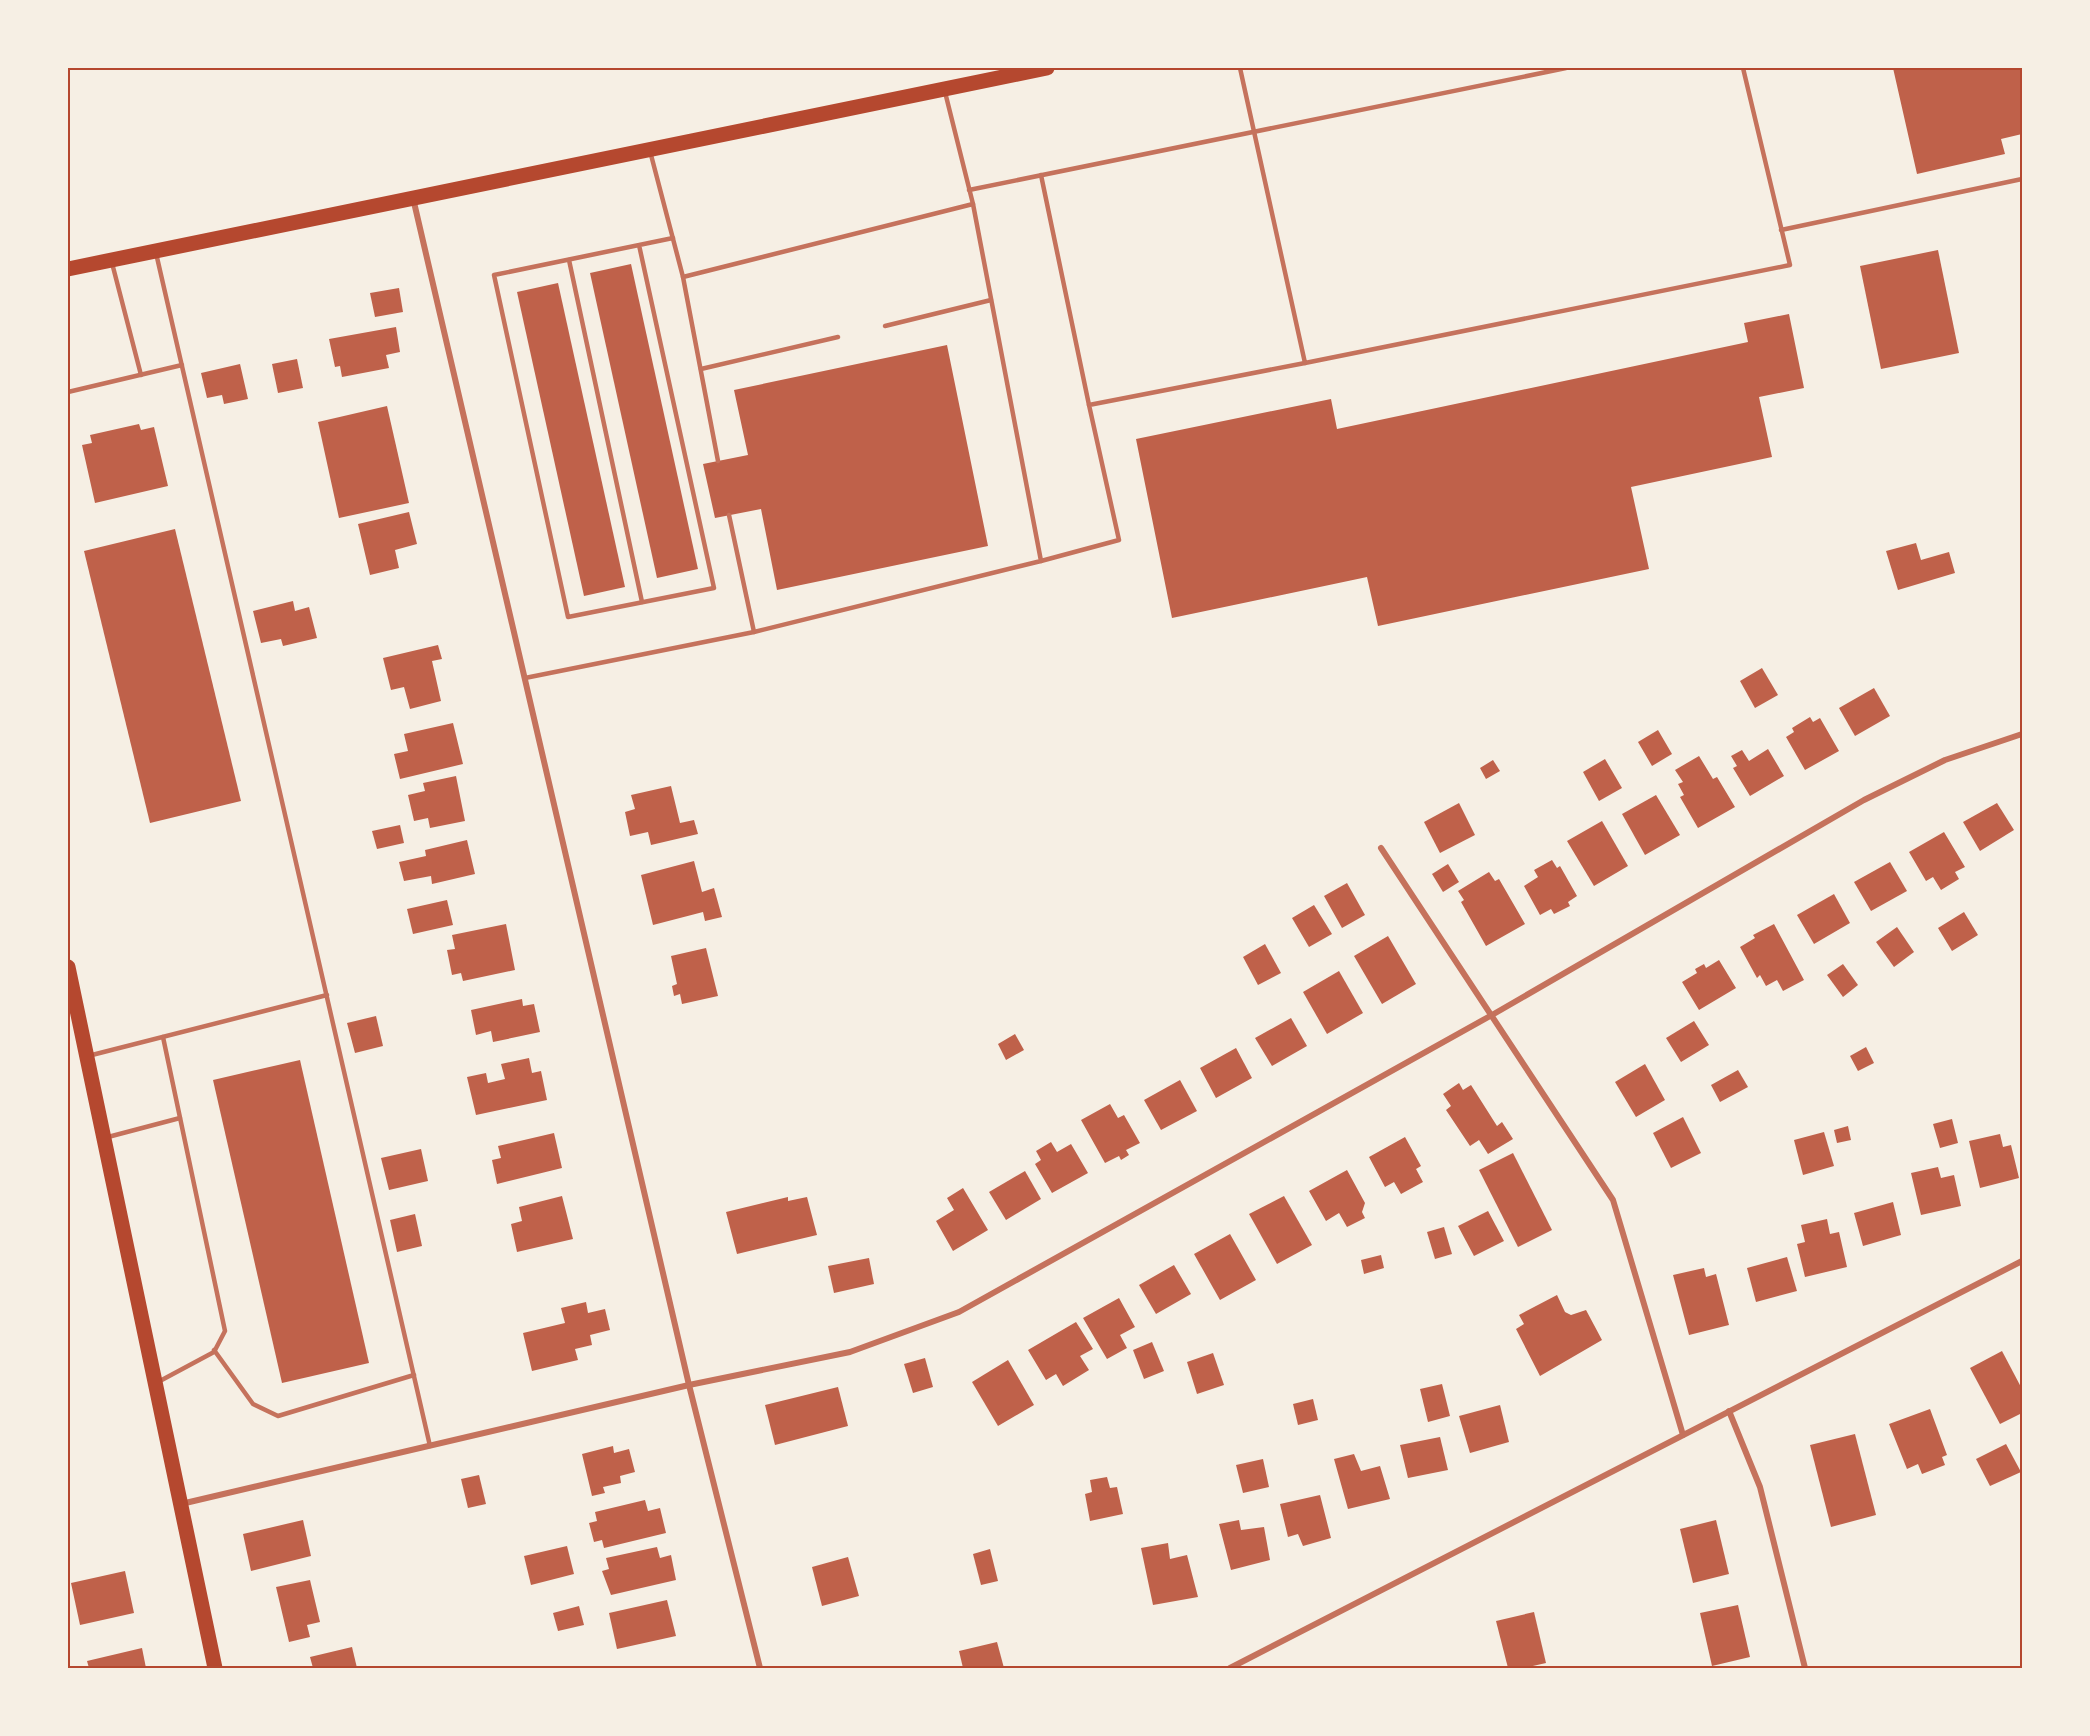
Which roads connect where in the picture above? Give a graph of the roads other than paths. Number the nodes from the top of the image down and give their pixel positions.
1 (1047, 68) edge
2 (1240, 68) edge
3 (1566, 68) edge
4 (1743, 68) edge
5 (945, 89) junction
6 (1254, 131) junction
7 (649, 149) junction
8 (1041, 175) junction
9 (2022, 179) edge
10 (969, 190) junction
11 (413, 197) junction
12 (973, 204) junction
13 (1781, 230) junction
14 (673, 238) junction
15 (639, 245) junction
16 (156, 250) junction
17 (111, 260) junction
18 (569, 260) junction
19 (68, 269) edge
20 (683, 277) junction
21 (991, 300) junction
22 (885, 326) dead end
23 (837, 337) dead end
24 (1305, 363) junction
25 (182, 365) junction
26 (700, 369) junction
27 (141, 375) junction
28 (68, 392) edge
29 (1089, 405) junction
30 (718, 462) dead end
31 (729, 515) dead end
32 (1041, 561) junction
33 (642, 602) junction
34 (753, 632) junction
35 (525, 678) junction
36 (2022, 734) edge
37 (1381, 848) dead end
38 (68, 967) edge
39 (327, 995) junction
40 (1492, 1015) junction
41 (163, 1037) junction
42 (86, 1057) junction
43 (180, 1118) junction
44 (104, 1138) junction
45 (2022, 1261) edge
46 (214, 1350) junction
47 (414, 1375) junction
48 (155, 1383) junction
49 (689, 1385) junction
50 (1729, 1412) junction
51 (1683, 1435) junction
52 (430, 1446) junction
53 (180, 1504) junction
54 (215, 1668) edge
55 (760, 1668) edge
56 (1230, 1668) edge
57 (1805, 1668) edge

1 - 5 main road
2 - 6 lane
3 - 6 lane
4 - 13 lane
5 - 7 main road
5 - 10 lane
6 - 8 lane
6 - 24 lane
7 - 11 main road
7 - 14 lane
8 - 10 lane
8 - 29 lane
9 - 13 lane
10 - 12 lane
11 - 16 main road
11 - 35 street
12 - 20 lane
12 - 21 lane
13 - 24 lane
14 - 15 lane
14 - 20 lane
15 - 18 lane
15 - 33 lane
16 - 17 main road
16 - 25 lane
17 - 19 main road
17 - 27 lane
18 - 33 lane
18 - 33 lane
20 - 26 lane
21 - 22 lane
21 - 32 lane
23 - 26 lane
24 - 29 lane
25 - 27 lane
25 - 39 lane
26 - 30 lane
27 - 28 lane
29 - 32 lane
31 - 34 lane
32 - 34 lane
34 - 35 lane
35 - 49 street
36 - 40 street
37 - 40 street
38 - 42 main road
39 - 41 lane
39 - 47 lane
40 - 49 street
40 - 51 street
41 - 42 lane
41 - 43 lane
42 - 44 main road
43 - 44 lane
43 - 46 lane
44 - 48 main road
45 - 50 street
46 - 47 lane
46 - 48 lane
47 - 52 lane
48 - 53 main road
49 - 52 street
49 - 55 street
50 - 51 street
50 - 57 street
51 - 56 street
52 - 53 street
53 - 54 main road

